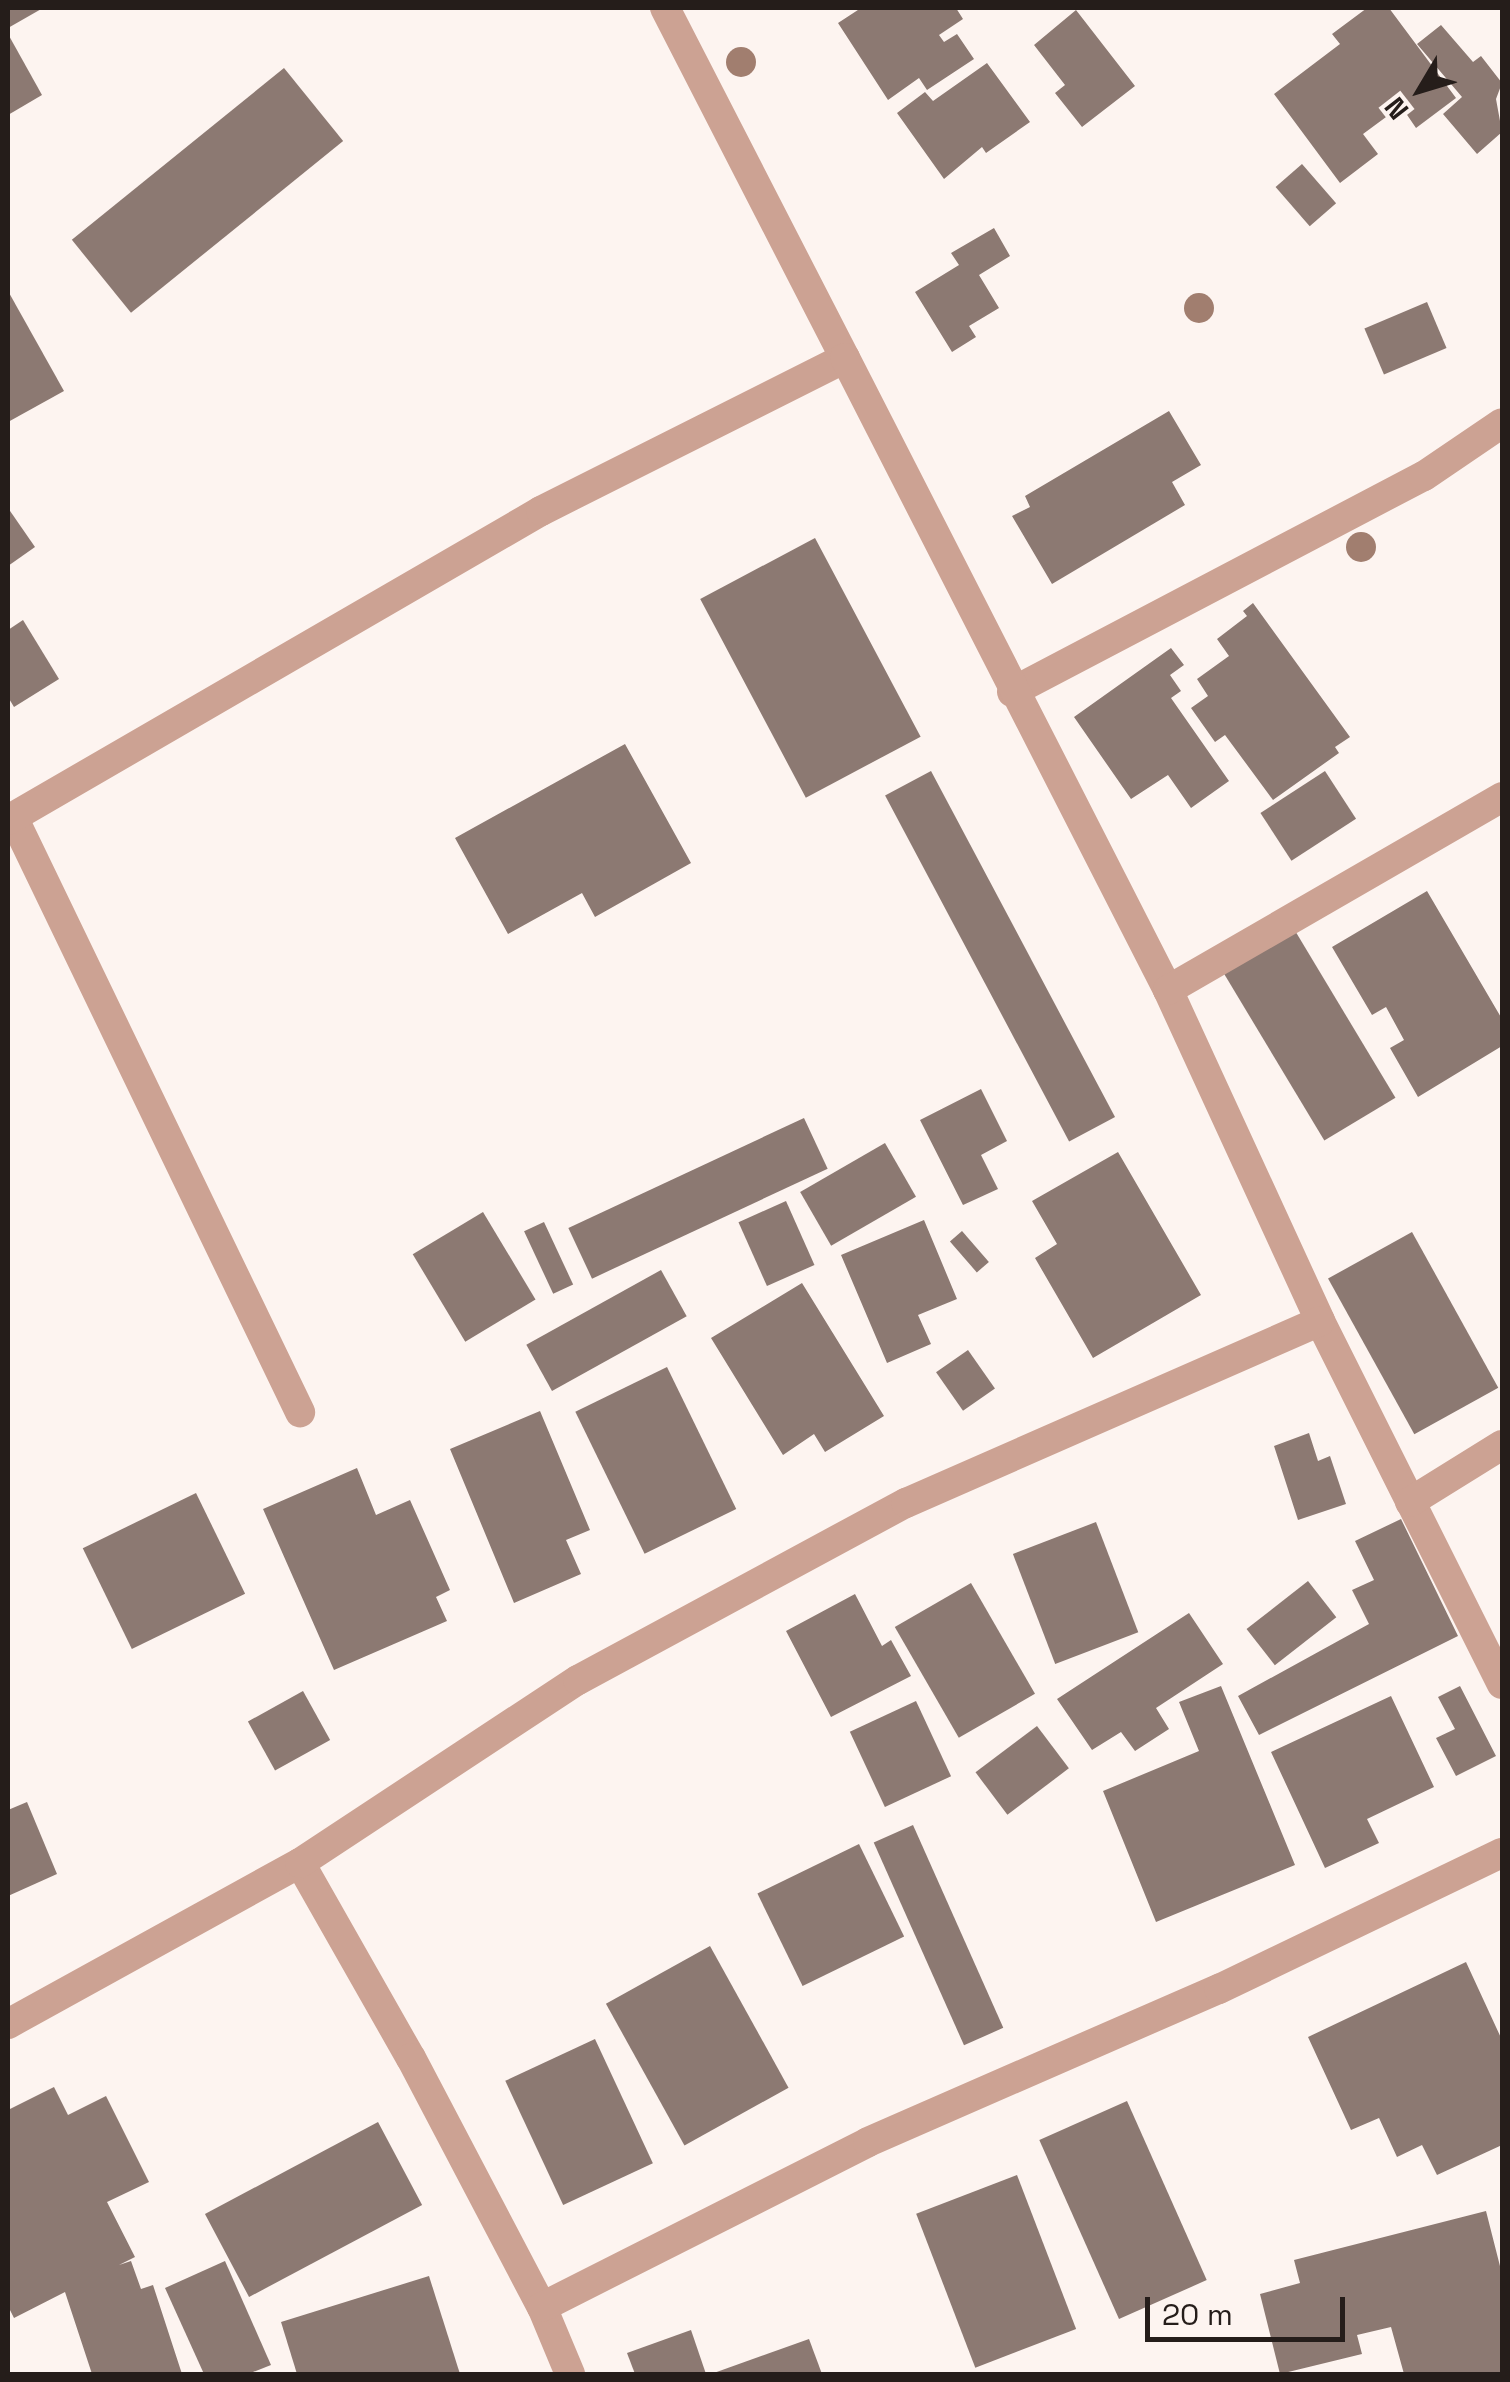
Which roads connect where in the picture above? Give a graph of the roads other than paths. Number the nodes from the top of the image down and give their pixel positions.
1 (664, 8) edge
2 (845, 358) junction
3 (1502, 424) edge
4 (1012, 692) junction
5 (1502, 796) edge
6 (10, 818) edge
7 (1168, 990) junction
8 (1320, 1321) junction
9 (300, 1412) dead end
10 (1502, 1445) edge
11 (1410, 1502) junction
12 (1502, 1684) edge
13 (1502, 1853) edge
14 (300, 1862) junction
15 (8, 2024) edge
16 (542, 2307) junction
17 (570, 2374) edge

1 - 2 street
2 - 4 street
2 - 6 street
3 - 4 street
4 - 7 street
5 - 7 street
6 - 9 street
7 - 8 street
8 - 11 street
8 - 14 street
10 - 11 street
11 - 12 street
13 - 16 street
14 - 15 street
14 - 16 street
16 - 17 street

